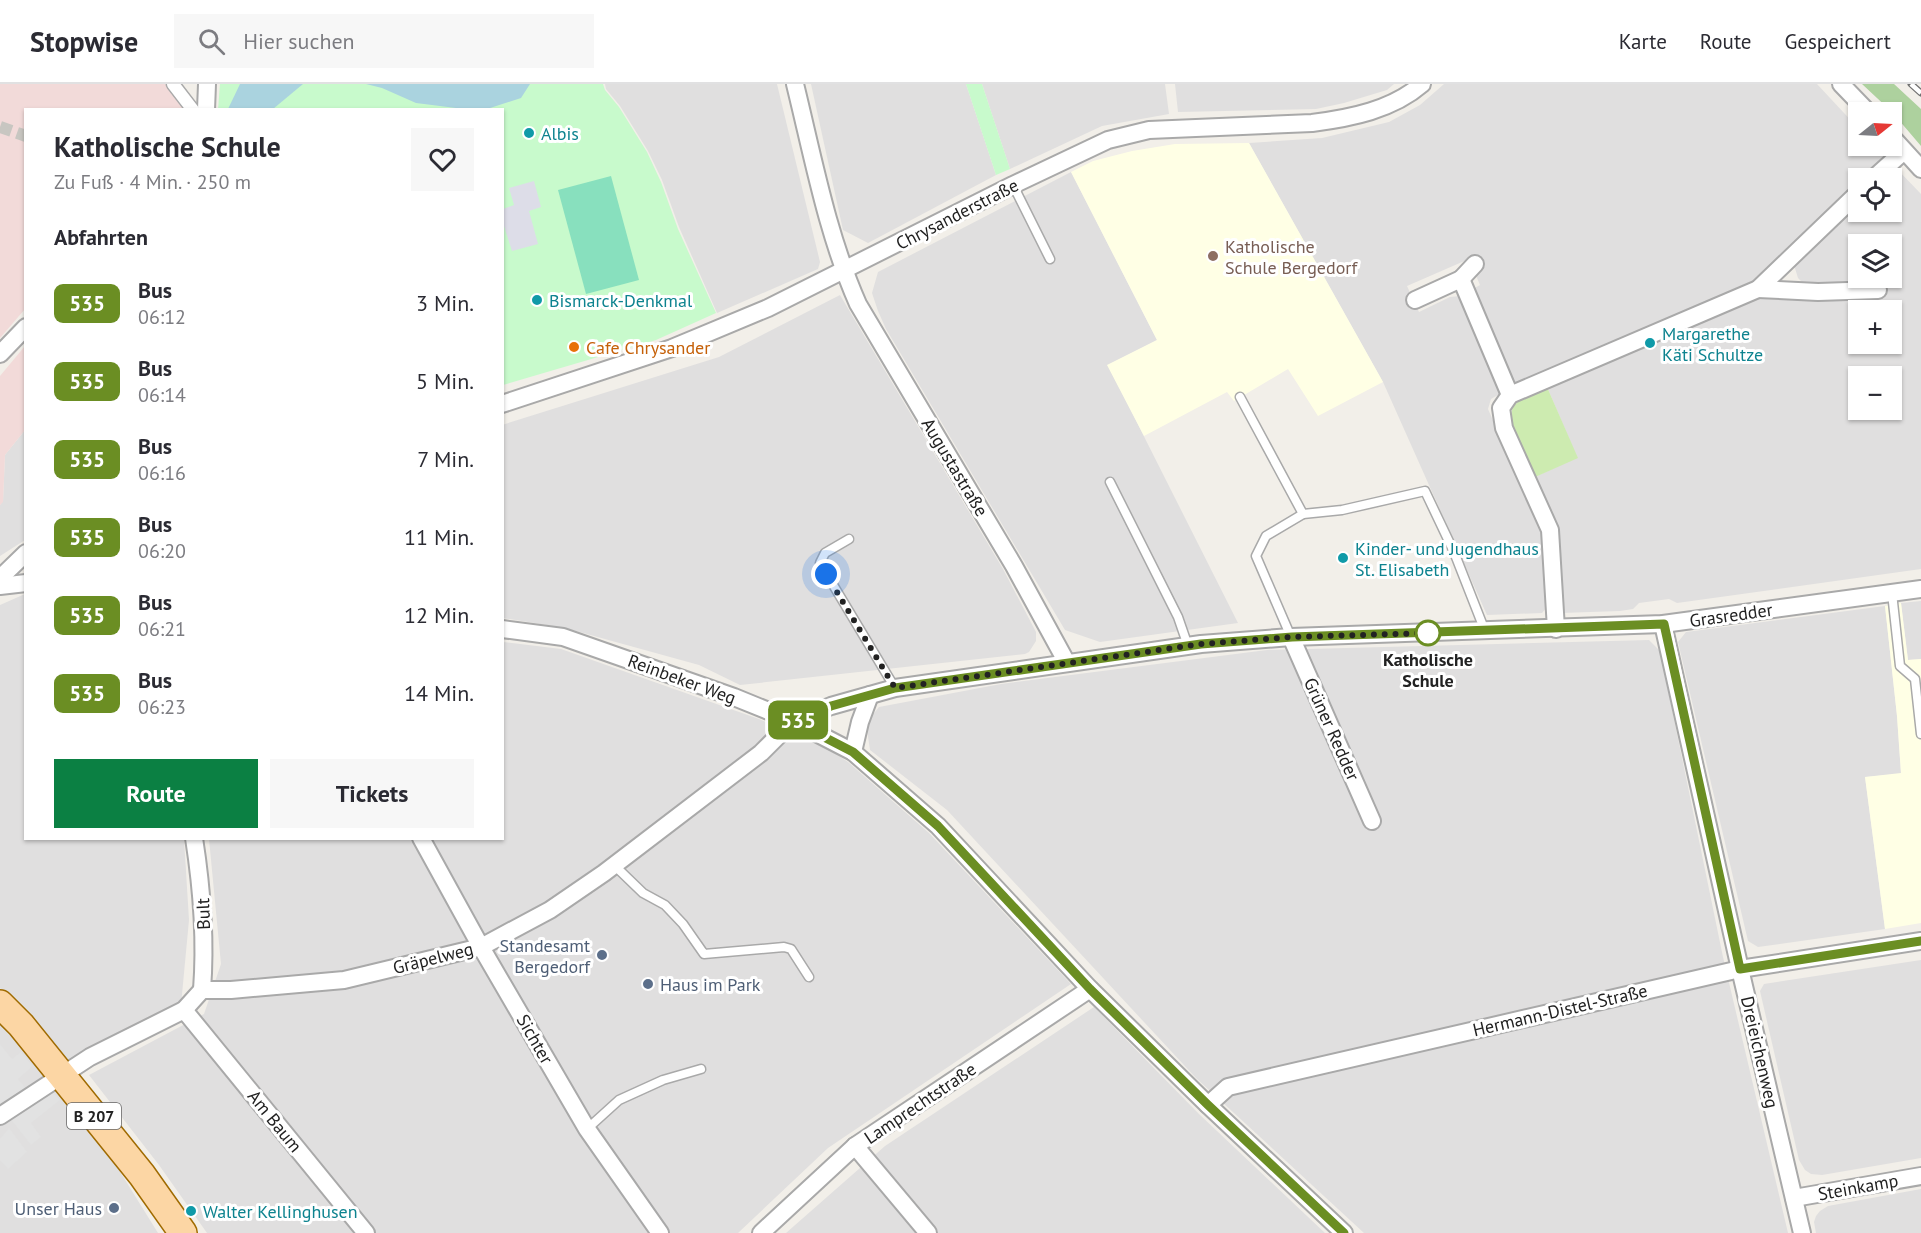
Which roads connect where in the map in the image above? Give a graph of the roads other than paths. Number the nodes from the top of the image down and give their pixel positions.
1 (173, 84) edge
2 (207, 84) edge
3 (795, 84) edge
4 (1422, 84) edge
5 (1841, 84) edge
6 (1858, 102) edge
7 (191, 108) edge
8 (206, 108) edge
9 (1902, 149) edge
10 (1904, 151) junction
11 (1885, 168) edge
12 (1921, 169) edge
13 (1013, 185) junction
14 (1848, 203) edge
15 (1050, 259) dead end
16 (1476, 264) dead end
17 (844, 271) junction
18 (1461, 279) junction
19 (1758, 289) junction
20 (1878, 290) dead end
21 (1415, 300) dead end
22 (24, 329) edge
23 (0, 354) edge
24 (1510, 395) junction
25 (1240, 397) dead end
26 (504, 403) edge
27 (1110, 482) dead end
28 (1304, 514) junction
29 (849, 539) dead end
30 (24, 555) edge
31 (0, 578) edge
32 (24, 583) edge
33 (0, 586) edge
34 (1921, 589) edge
35 (1892, 593) junction
36 (1664, 624) junction
37 (504, 629) edge
38 (1556, 629) junction
39 (1485, 631) junction
40 (1292, 637) junction
41 (1188, 646) junction
42 (1067, 663) junction
43 (895, 688) junction
44 (870, 695) junction
45 (793, 721) junction
46 (1921, 734) edge
47 (853, 752) junction
48 (1372, 821) dead end
49 (194, 840) edge
50 (422, 840) edge
51 (614, 865) junction
52 (1921, 941) edge
53 (480, 947) junction
54 (1740, 969) junction
55 (809, 977) dead end
56 (1090, 989) junction
57 (202, 990) junction
58 (0, 1004) edge
59 (184, 1010) junction
60 (701, 1069) dead end
61 (62, 1076) junction
62 (1208, 1105) junction
63 (0, 1116) edge
64 (587, 1129) junction
65 (855, 1146) junction
66 (1921, 1176) edge
67 (1794, 1198) junction
68 (183, 1233) edge
69 (366, 1233) edge
70 (660, 1233) edge
71 (761, 1233) edge
72 (928, 1233) edge
73 (1344, 1233) edge
74 (1802, 1233) edge

1 - 7 street
2 - 8 street
3 - 17 street, Augustastraße
4 - 13 street, Chrysanderstraße
5 - 6 street
9 - 10 street
10 - 11 street
10 - 12 street
13 - 15 lane
13 - 17 street, Chrysanderstraße
14 - 19 street
16 - 18 street
17 - 26 street, Chrysanderstraße
17 - 42 street, Augustastraße
18 - 21 street
18 - 24 street
19 - 20 street
19 - 24 street
22 - 23 street
24 - 38 street
25 - 28 lane
27 - 41 lane
28 - 39 lane
28 - 40 lane
29 - 43 lane
30 - 31 street
32 - 33 street
34 - 35 street, Grasredder
35 - 36 street, Grasredder
35 - 46 lane
36 - 38 street, Grasredder
36 - 54 street, Dreieichenweg
37 - 45 street, Reinbeker Weg
38 - 39 street, Grasredder
39 - 40 street, Grasredder
40 - 41 street, Grasredder
40 - 48 street, Grüner Redder
41 - 42 street, Grasredder
42 - 43 street, Grasredder
43 - 44 street, Grasredder
44 - 45 street, Grasredder
44 - 47 street
45 - 47 street, Reinbeker Weg
45 - 51 street, Gräpelweg
47 - 56 street, Reinbeker Weg
49 - 57 street, Bult
50 - 53 street, Sichter
51 - 53 street, Gräpelweg
51 - 55 lane
52 - 54 street, Hermann-Distel-Straße
53 - 57 street, Gräpelweg
53 - 64 street, Sichter
54 - 62 street, Hermann-Distel-Straße
54 - 67 street, Dreieichenweg
56 - 62 street, Reinbeker Weg
56 - 65 street, Lamprechtstraße
57 - 59 street
58 - 61 main road, B 207
59 - 61 street
59 - 69 street, Am Baum
60 - 64 lane
61 - 63 street
61 - 68 main road, B 207
62 - 73 street, Reinbeker Weg
64 - 70 street, Sichter
65 - 71 street, Lamprechtstraße
65 - 72 street
66 - 67 street, Steinkamp
67 - 74 street, Dreieichenweg

